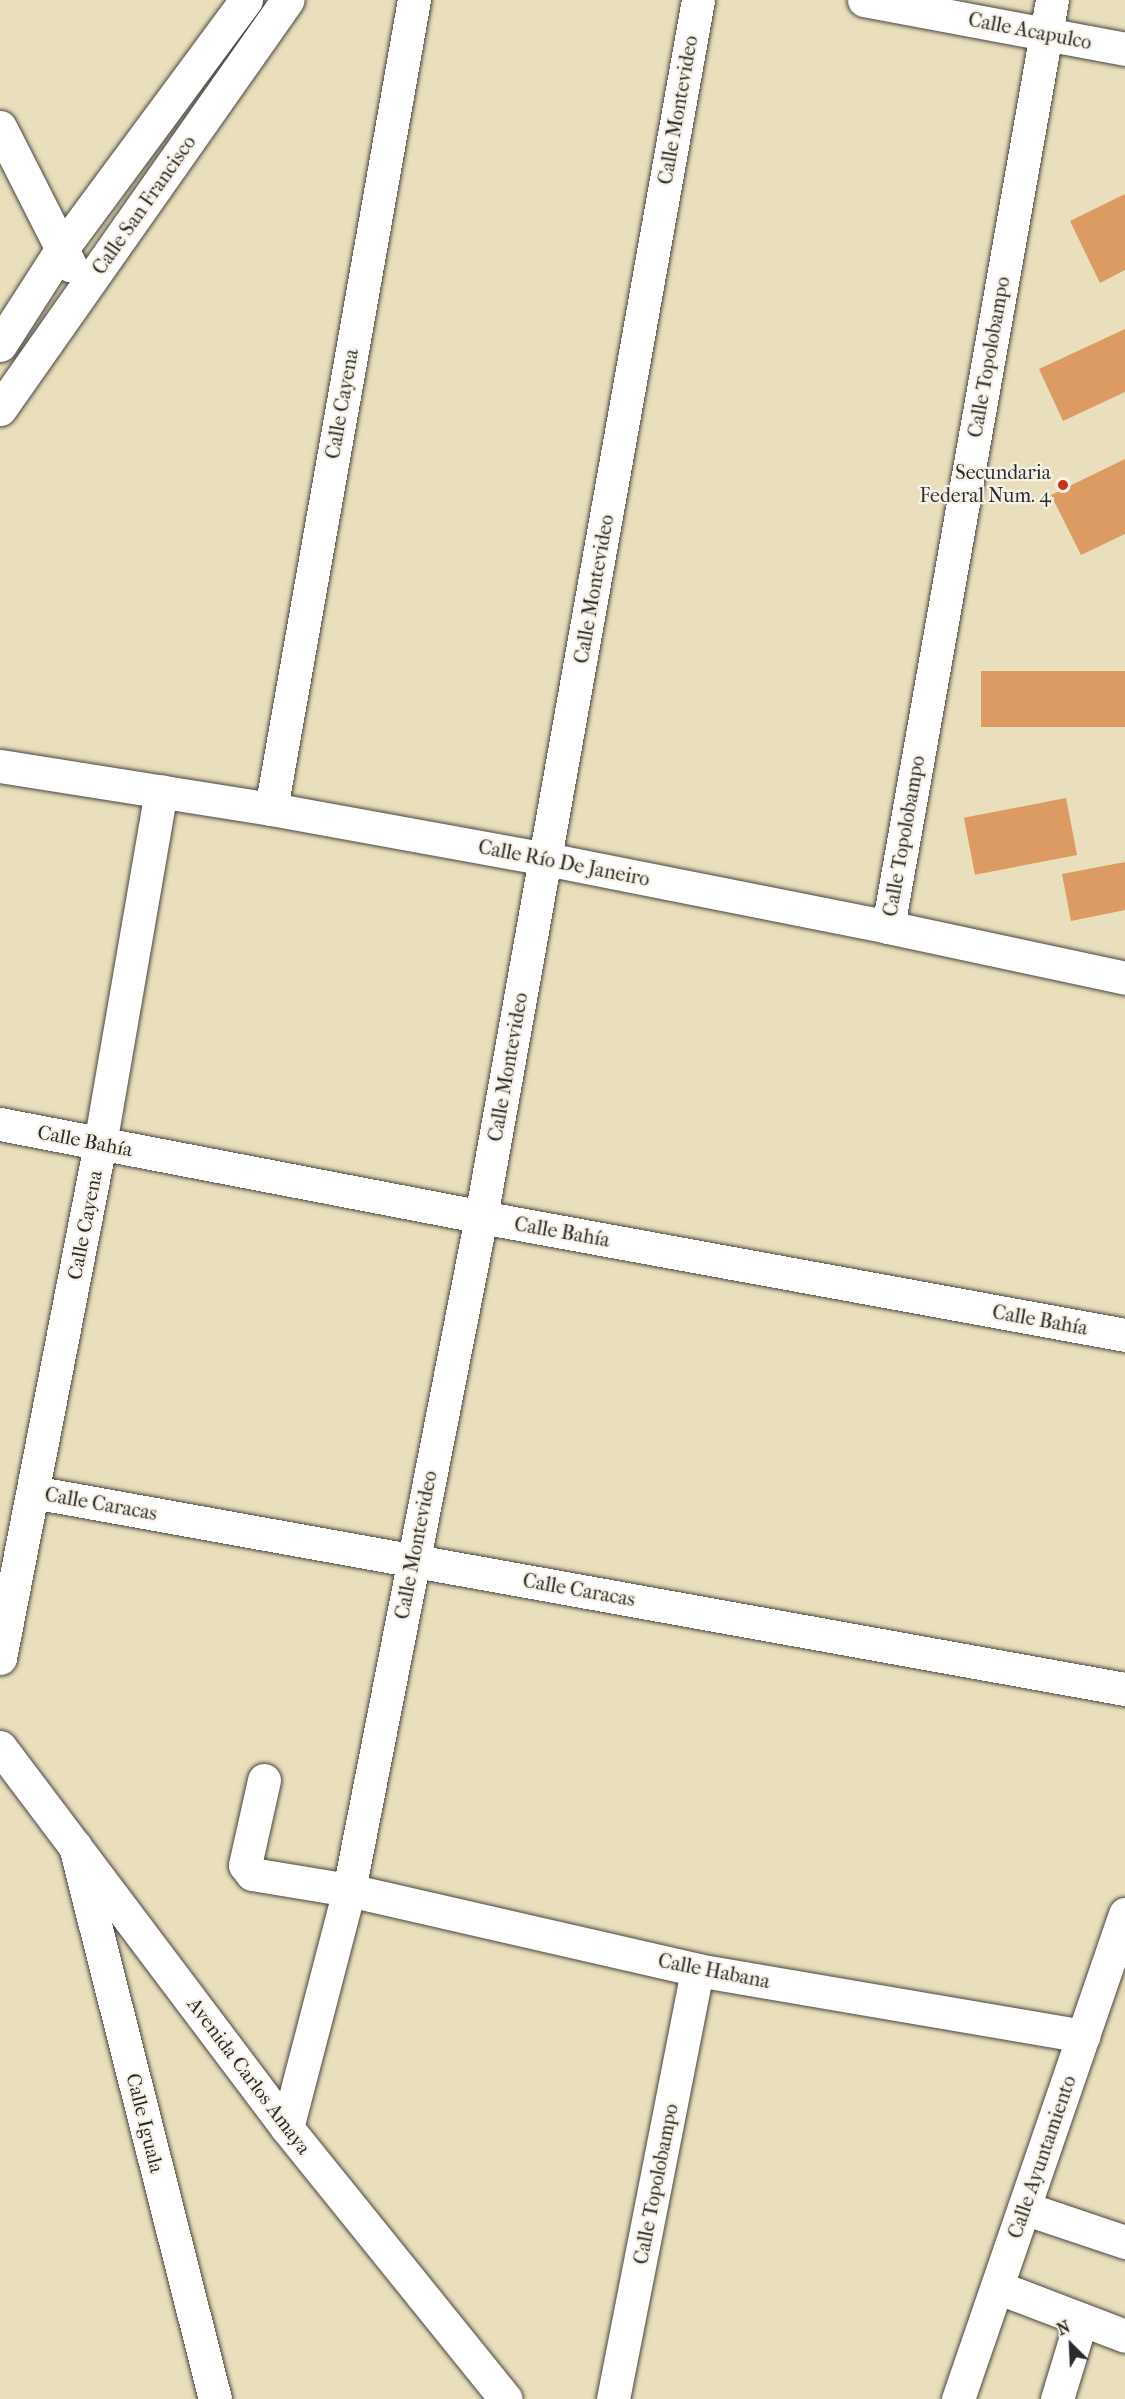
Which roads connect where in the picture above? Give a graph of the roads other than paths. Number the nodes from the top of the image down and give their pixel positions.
1 (246, 0) edge
2 (287, 0) edge
3 (414, 0) edge
4 (698, 0) edge
5 (864, 0) edge
6 (1052, 0) edge
7 (1046, 34) junction
8 (1125, 49) edge
9 (0, 127) edge
10 (61, 250) junction
11 (84, 289) junction
12 (0, 345) edge
13 (0, 409) edge
14 (0, 766) edge
15 (161, 791) junction
16 (271, 809) junction
17 (546, 859) junction
18 (888, 927) junction
19 (1125, 978) edge
20 (0, 1124) edge
21 (100, 1144) junction
22 (481, 1217) junction
23 (1125, 1335) edge
24 (33, 1492) junction
25 (413, 1560) junction
26 (0, 1658) edge
27 (1125, 1689) edge
28 (0, 1747) edge
29 (264, 1780) dead end
30 (75, 1846) junction
31 (349, 1890) junction
32 (1125, 1914) edge
33 (697, 1970) junction
34 (1083, 2036) junction
35 (288, 2128) junction
36 (1024, 2208) junction
37 (1125, 2242) edge
38 (997, 2287) junction
39 (1081, 2320) junction
40 (1125, 2336) edge
41 (500, 2398) edge
42 (215, 2399) edge
43 (613, 2399) edge
44 (958, 2399) edge
45 (1057, 2399) edge

1 - 10 street, Calle San Francisco
2 - 11 street, Calle San Francisco
3 - 16 street, Calle Cayena
4 - 17 street, Calle Montevideo
5 - 7 street, Calle Acapulco
6 - 7 street, Calle Topolobampo
7 - 8 street, Calle Acapulco
7 - 18 street, Calle Topolobampo
9 - 10 street
10 - 11 street
10 - 12 street, Calle San Francisco
11 - 13 street, Calle San Francisco
14 - 15 street, Calle Río De Janeiro
15 - 16 street, Calle Río De Janeiro
15 - 21 street, Calle Cayena
16 - 17 street, Calle Río De Janeiro
17 - 18 street, Calle Río De Janeiro
17 - 22 street, Calle Montevideo
18 - 19 street, Calle Río De Janeiro
20 - 21 street, Calle Bahía
21 - 22 street, Calle Bahía
21 - 24 street, Calle Cayena
22 - 23 street, Calle Bahía
22 - 25 street, Calle Montevideo
24 - 25 street, Calle Caracas
24 - 26 street, Calle Cayena
25 - 27 street, Calle Caracas
25 - 31 street, Calle Montevideo
28 - 30 street, Avenida Carlos Amaya
29 - 31 street, Calle Habana
30 - 35 street, Avenida Carlos Amaya
30 - 42 street, Calle Iguala
31 - 33 street, Calle Habana
31 - 35 street, Calle Montevideo
32 - 34 street, Calle Ayuntamiento
33 - 34 street, Calle Habana
33 - 43 street, Calle Topolobampo
34 - 36 street, Calle Ayuntamiento
35 - 41 street, Avenida Carlos Amaya
36 - 37 street
36 - 38 street, Calle Ayuntamiento
38 - 39 street
38 - 44 street, Calle Ayuntamiento
39 - 40 street
39 - 45 street

